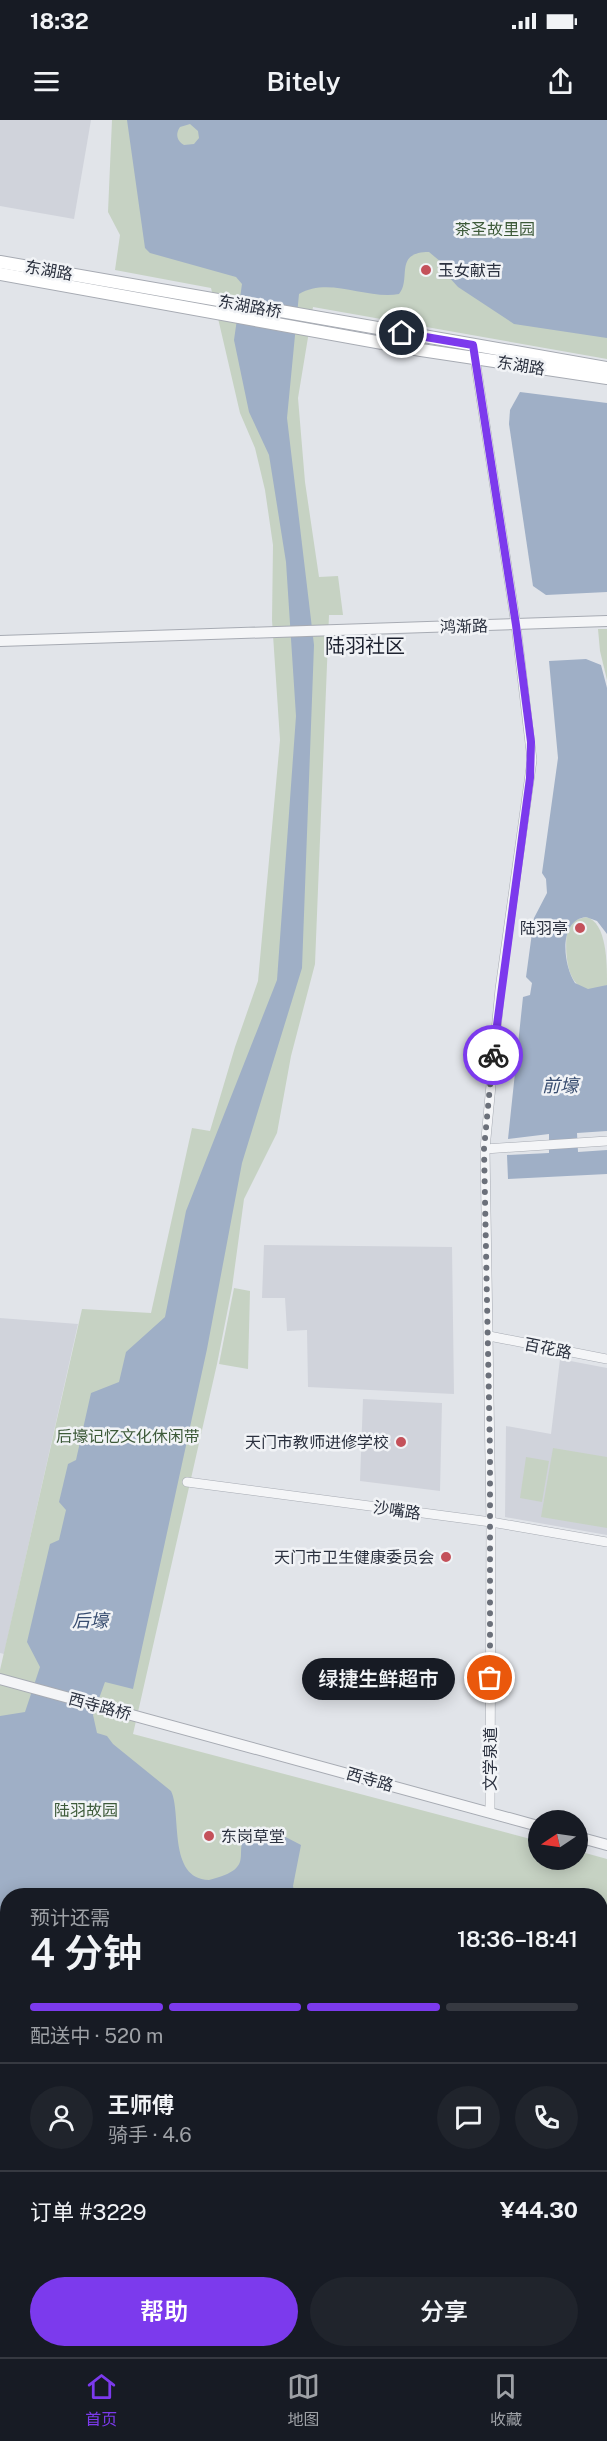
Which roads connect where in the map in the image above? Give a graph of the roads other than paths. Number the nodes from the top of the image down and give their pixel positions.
1 (0, 261) edge
2 (0, 274) edge
3 (98, 278) joint
4 (96, 292) joint
5 (402, 333) joint
6 (473, 345) junction
7 (400, 346) joint
8 (475, 358) junction
9 (607, 368) edge
10 (607, 378) edge
11 (607, 621) edge
12 (516, 625) junction
13 (0, 641) edge
14 (607, 1142) edge
15 (484, 1149) junction
16 (489, 1336) junction
17 (607, 1359) edge
18 (187, 1482) dead end
19 (491, 1522) junction
20 (607, 1542) edge
21 (0, 1679) edge
22 (201, 1733) joint
23 (490, 1812) junction
24 (528, 1823) edge
25 (588, 1840) edge
26 (607, 1845) edge

1 - 3 main road, 东湖路
2 - 4 main road, 东湖路
3 - 5 main road, 东湖路桥
4 - 7 main road, 东湖路桥
5 - 6 main road, 东湖路
6 - 8 street, 文学泉道
6 - 9 main road, 东湖路
7 - 8 main road, 东湖路
8 - 10 main road, 东湖路
8 - 12 street, 文学泉道
11 - 12 street, 鸿渐路
12 - 13 street, 鸿渐路
12 - 15 street, 文学泉道
14 - 15 street
15 - 16 street, 文学泉道
16 - 17 street, 百花路
16 - 19 street, 文学泉道
18 - 19 street, 沙嘴路
19 - 20 street, 沙嘴路
19 - 23 street, 文学泉道
21 - 22 street, 西寺路桥
22 - 23 street, 西寺路
23 - 24 street, 西寺路
25 - 26 street

